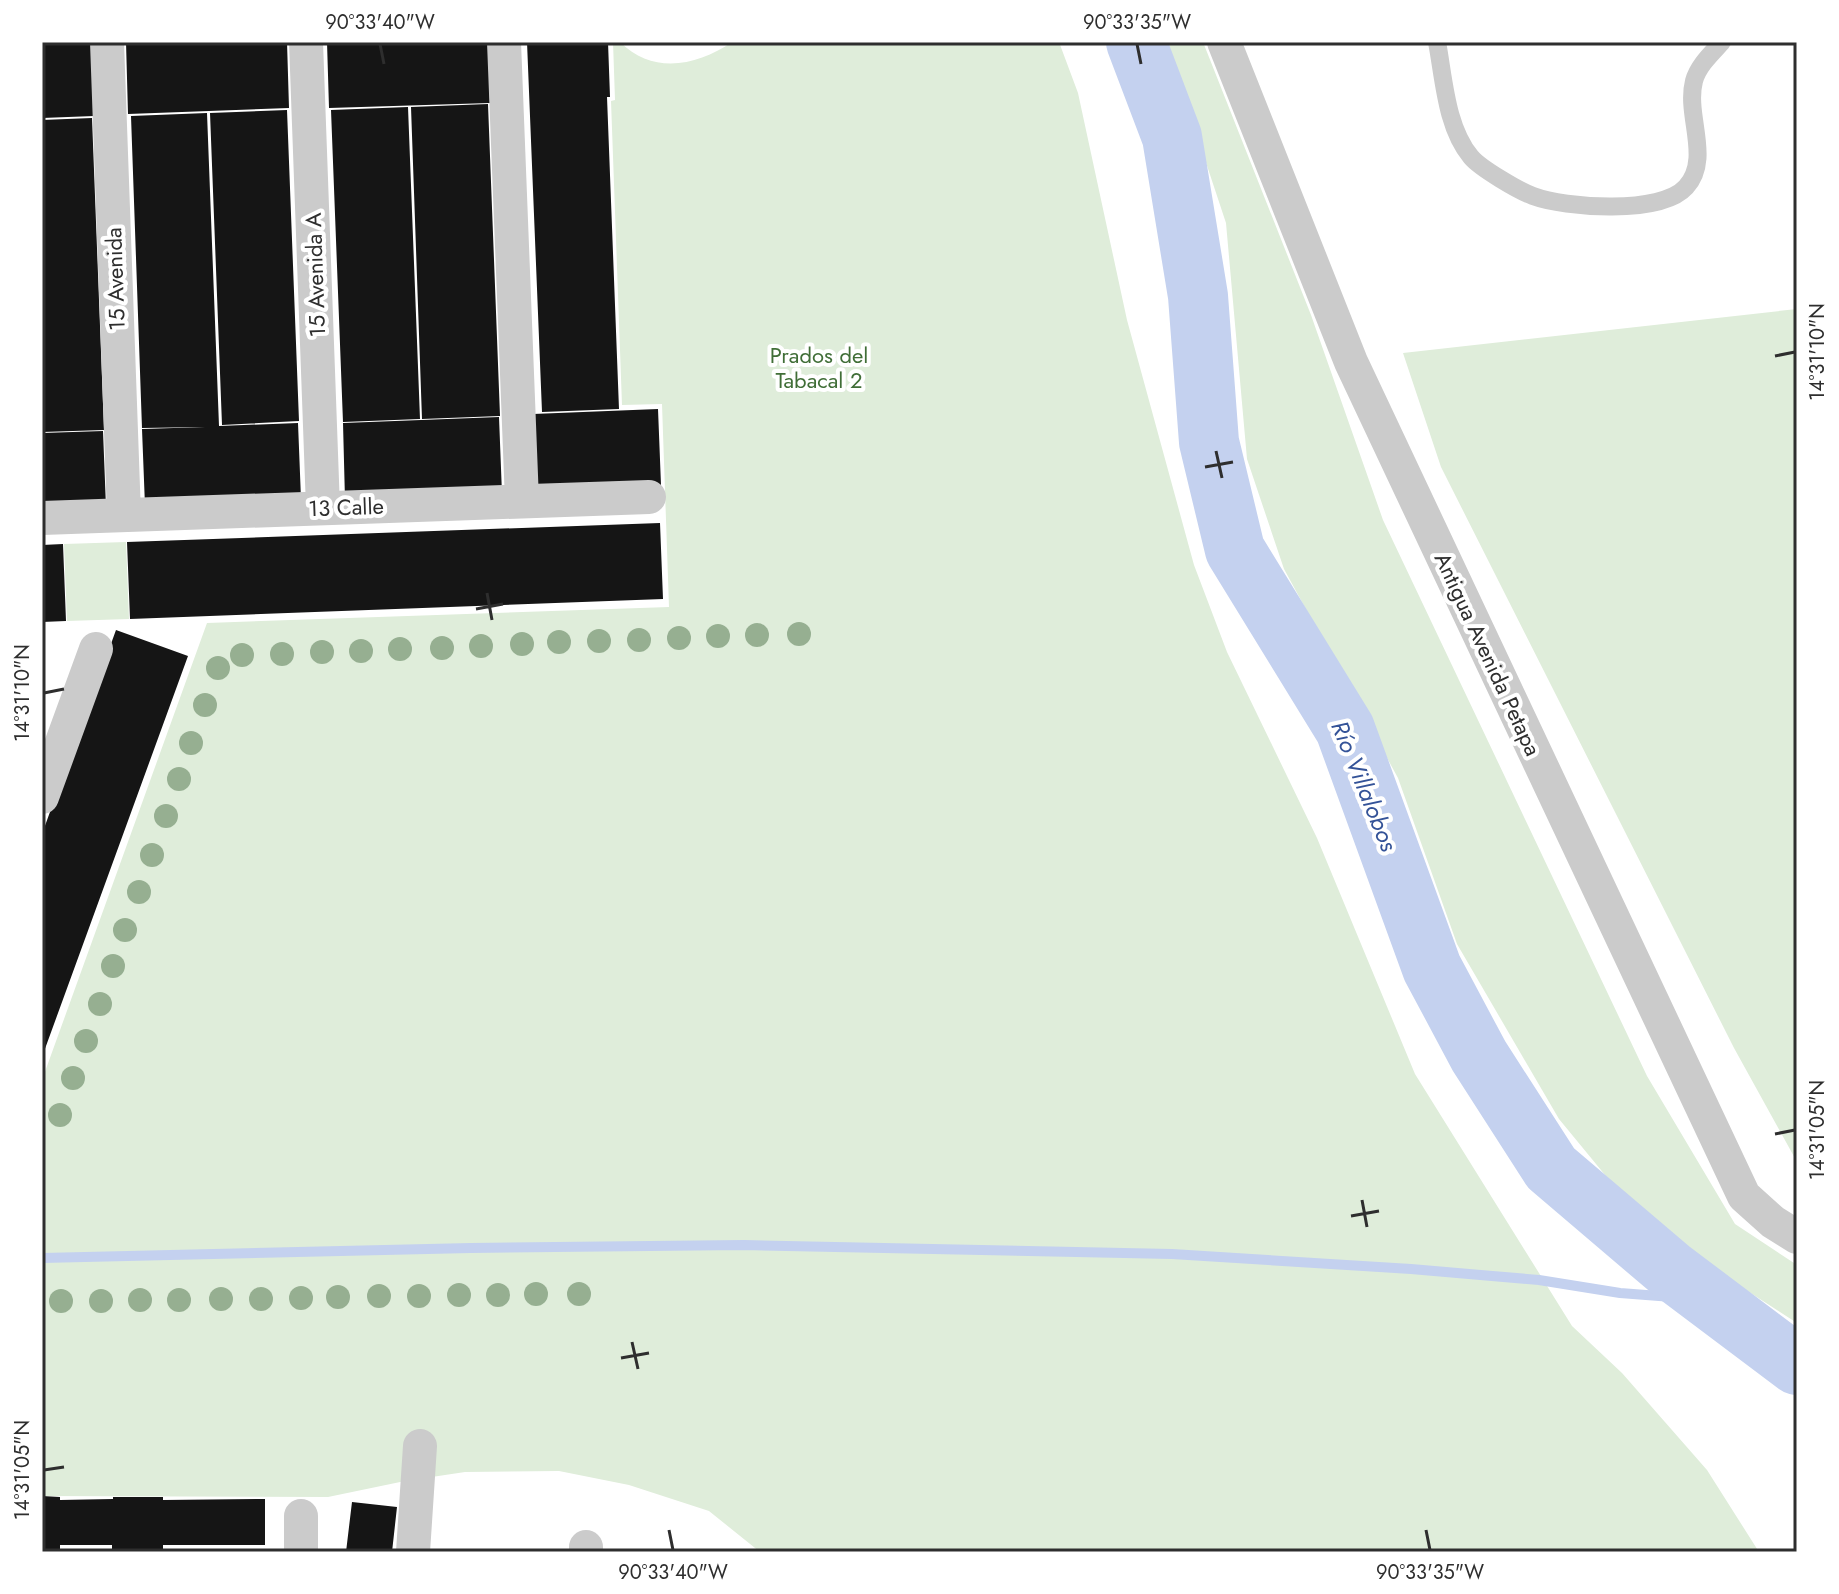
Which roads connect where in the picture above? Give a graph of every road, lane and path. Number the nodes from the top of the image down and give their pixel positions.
1 (107, 42) edge
2 (306, 42) edge
3 (504, 42) edge
4 (1224, 42) edge
5 (1437, 42) edge
6 (1722, 42) edge
7 (649, 497) dead end
8 (522, 501) junction
9 (323, 508) junction
10 (124, 515) junction
11 (42, 518) edge
12 (96, 649) dead end
13 (52, 738) edge
14 (42, 797) edge
15 (1797, 1237) edge
16 (420, 1446) dead end
17 (301, 1516) dead end
18 (301, 1552) edge
19 (413, 1552) edge

1 - 10 street, 15 Avenida
2 - 9 street, 15 Avenida A
3 - 8 street
4 - 15 street, Antigua Avenida Petapa
5 - 6 lane
7 - 8 street, 13 Calle
8 - 9 street, 13 Calle
9 - 10 street, 13 Calle
10 - 11 street, 13 Calle
12 - 13 street
13 - 14 street
16 - 19 street
17 - 18 street

